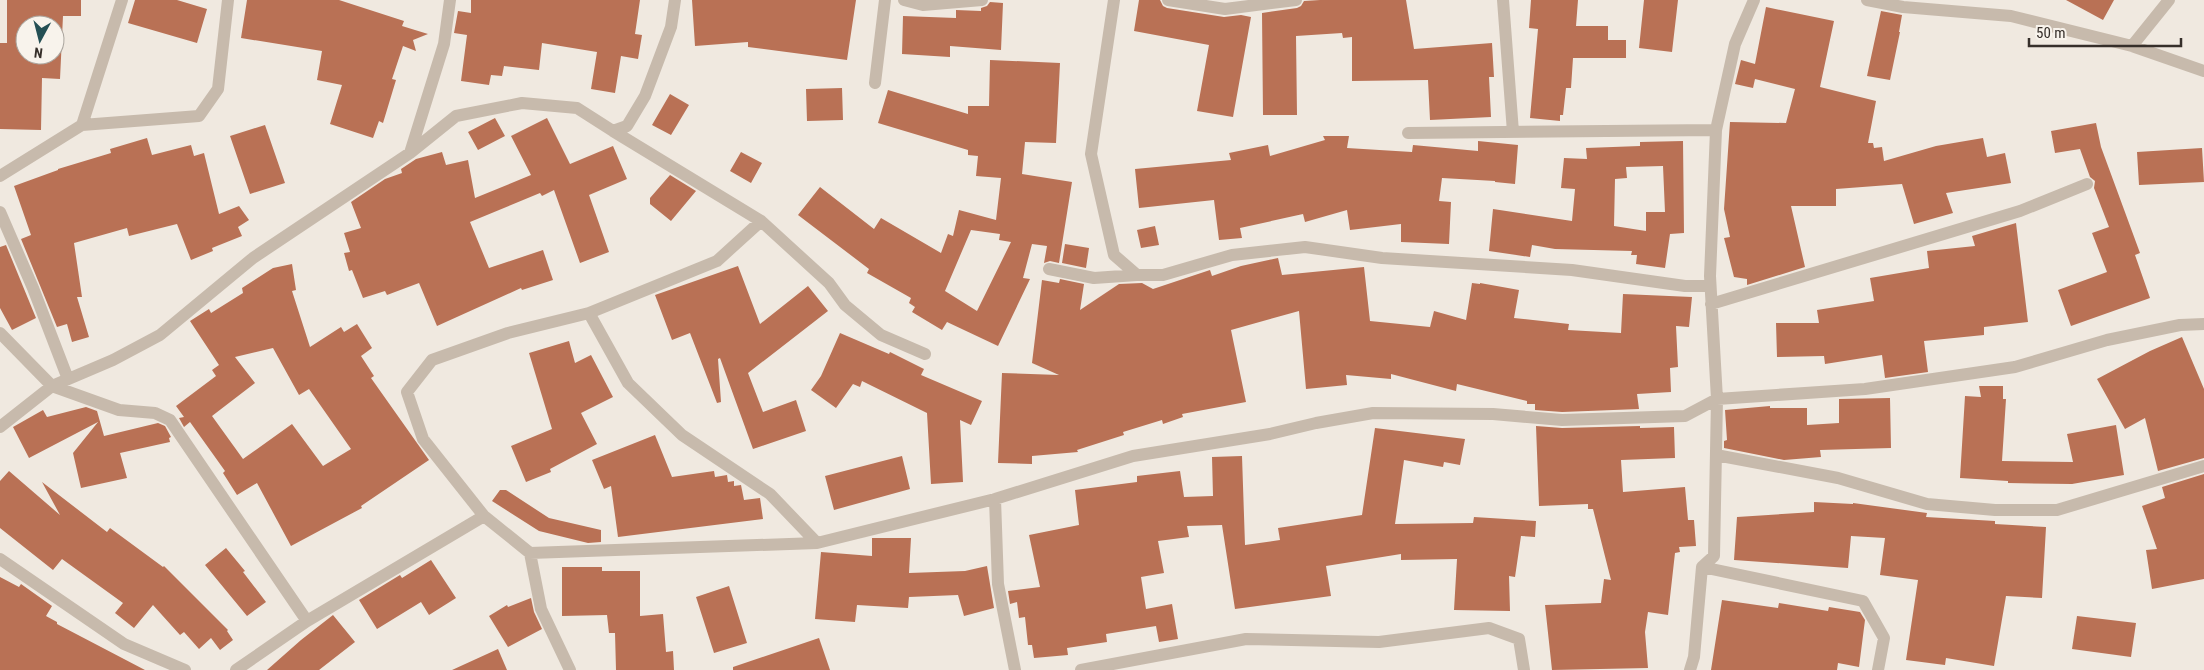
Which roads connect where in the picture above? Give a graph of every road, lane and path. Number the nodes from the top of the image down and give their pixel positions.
1 (122, 0) edge
2 (228, 0) edge
3 (450, 0) edge
4 (675, 0) edge
5 (885, 0) edge
6 (904, 0) edge
7 (982, 0) edge
8 (1114, 0) edge
9 (1168, 0) edge
10 (1296, 0) edge
11 (1503, 0) edge
12 (1754, 0) edge
13 (1867, 0) edge
14 (2169, 0) edge
15 (2132, 46) junction
16 (2204, 71) edge
17 (875, 83) dead end
18 (82, 125) junction
19 (1716, 130) junction
20 (613, 131) junction
21 (1514, 132) junction
22 (1408, 133) dead end
23 (410, 153) junction
24 (0, 176) edge
25 (2087, 184) dead end
26 (0, 212) edge
27 (761, 221) junction
28 (1049, 270) dead end
29 (1137, 275) junction
30 (1710, 286) junction
31 (1711, 304) junction
32 (589, 312) junction
33 (2204, 324) edge
34 (0, 334) edge
35 (925, 354) dead end
36 (68, 379) junction
37 (52, 386) junction
38 (1717, 399) junction
39 (0, 427) edge
40 (1716, 455) junction
41 (2204, 466) edge
42 (995, 499) junction
43 (484, 516) junction
44 (817, 543) junction
45 (530, 553) junction
46 (0, 559) edge
47 (1702, 567) junction
48 (307, 622) junction
49 (185, 670) edge
50 (236, 670) edge
51 (570, 670) edge
52 (1015, 670) edge
53 (1081, 670) edge
54 (1524, 670) edge
55 (1690, 670) edge
56 (1878, 670) edge

1 - 18 street
2 - 18 street
3 - 23 street
4 - 20 street
5 - 17 street
6 - 7 street
8 - 29 street
9 - 10 street
11 - 21 street
12 - 19 street
13 - 15 street
14 - 15 street
15 - 16 street
18 - 24 street
19 - 21 street
19 - 30 street
20 - 23 street
20 - 27 street
21 - 22 street
23 - 36 street
25 - 31 street
26 - 36 street
27 - 32 street
27 - 35 street
28 - 29 street
29 - 30 street
30 - 31 street
31 - 38 street
32 - 43 street
32 - 44 street
33 - 38 street
34 - 37 street
36 - 37 street
37 - 39 street
37 - 48 street
38 - 40 street
38 - 42 street
40 - 41 street
40 - 47 street
42 - 44 street
42 - 52 street
43 - 45 street
43 - 48 street
44 - 45 street
45 - 51 street
46 - 49 street
47 - 55 street
47 - 56 street
48 - 50 street
53 - 54 street

